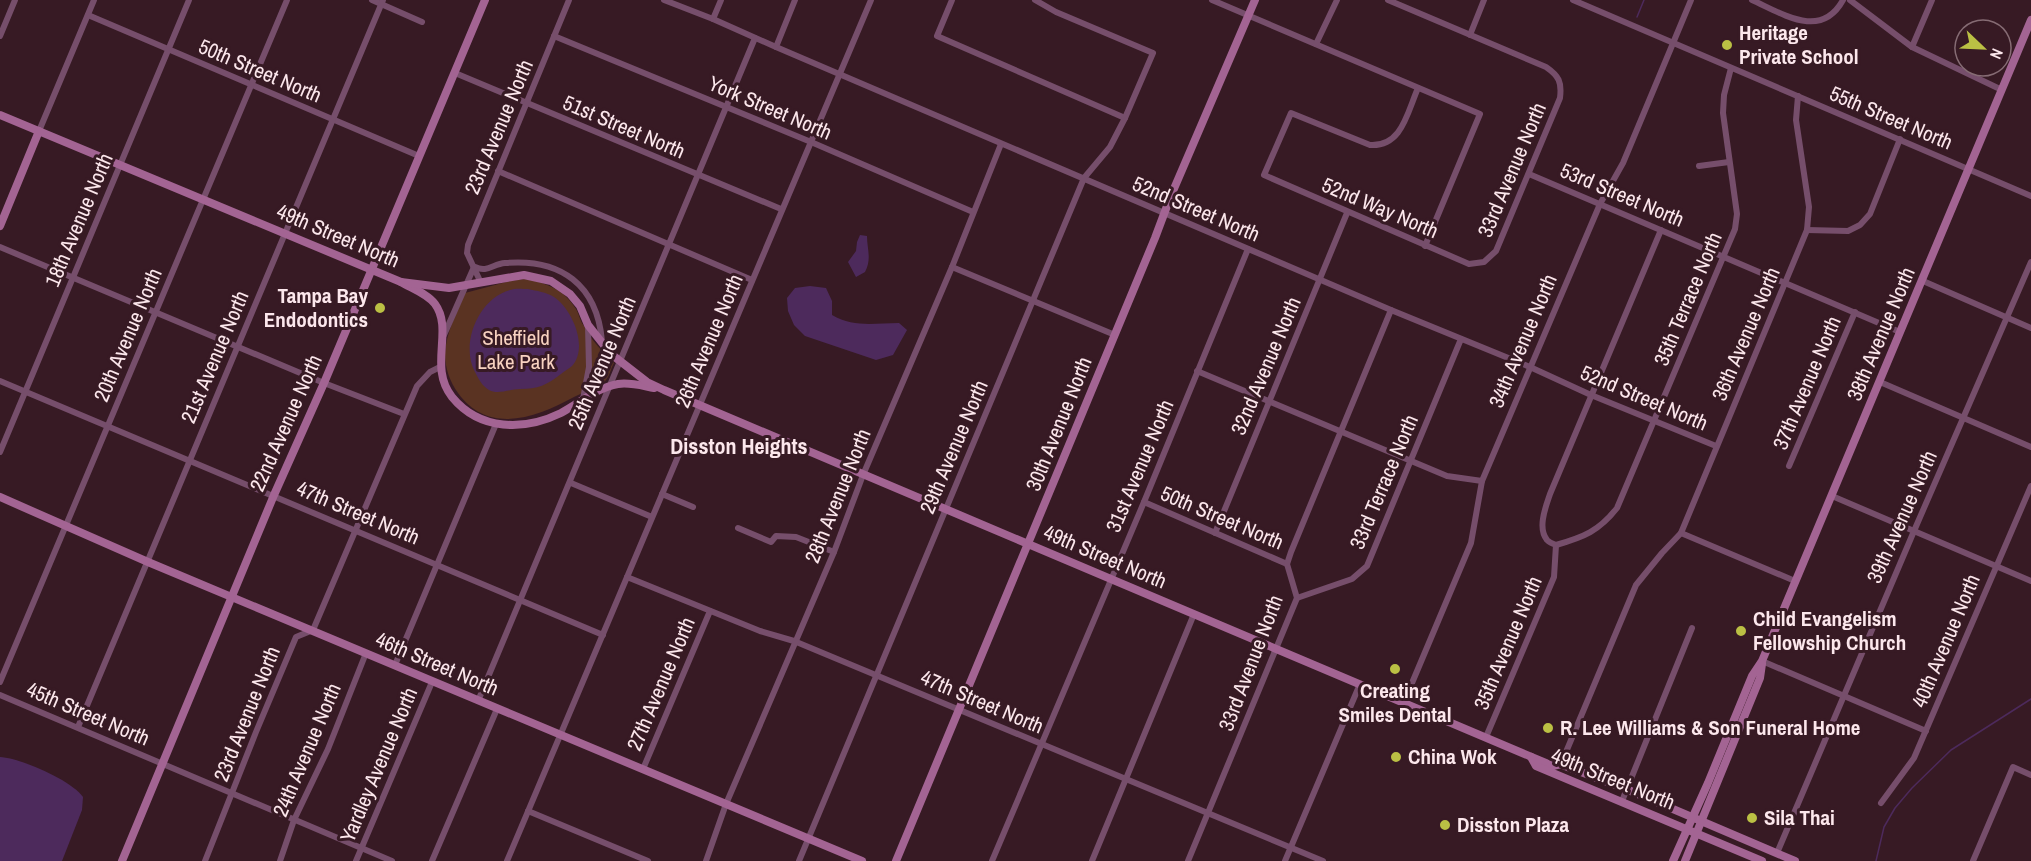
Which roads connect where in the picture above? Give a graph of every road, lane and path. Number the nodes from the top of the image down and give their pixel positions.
1 (15, 0) edge
2 (94, 0) edge
3 (189, 0) edge
4 (287, 0) edge
5 (372, 0) edge
6 (485, 0) edge
7 (569, 0) edge
8 (664, 0) edge
9 (721, 0) edge
10 (795, 0) edge
11 (871, 0) edge
12 (952, 0) edge
13 (1035, 0) edge
14 (1212, 0) edge
15 (1255, 0) edge
16 (1337, 0) edge
17 (1388, 0) edge
18 (1484, 0) edge
19 (1573, 0) edge
20 (1691, 0) edge
21 (1752, 0) edge
22 (1843, 0) edge
23 (1851, 0) edge
24 (1932, 0) edge
25 (382, 2) edge
26 (1766, 3) edge
27 (88, 15) junction
28 (1248, 15) junction
29 (713, 19) junction
30 (2031, 20) edge
31 (422, 22) dead end
32 (1470, 35) junction
33 (0, 36) edge
34 (554, 36) junction
35 (755, 38) junction
36 (1673, 43) junction
37 (1316, 44) junction
38 (776, 47) junction
39 (1912, 47) junction
40 (168, 50) junction
41 (1731, 68) junction
42 (455, 73) junction
43 (841, 74) junction
44 (251, 85) junction
45 (1418, 88) junction
46 (2002, 90) junction
47 (1798, 96) junction
48 (527, 104) junction
49 (728, 108) junction
50 (0, 115) edge
51 (1125, 118) junction
52 (333, 120) junction
53 (39, 131) junction
54 (1900, 139) junction
55 (811, 142) junction
56 (1001, 144) junction
57 (419, 156) junction
58 (1728, 162) junction
59 (120, 165) junction
60 (1699, 166) dead end
61 (1970, 169) junction
62 (498, 171) junction
63 (1529, 174) junction
64 (698, 176) junction
65 (1084, 178) junction
66 (2031, 196) edge
67 (203, 199) junction
68 (1600, 204) junction
69 (781, 209) junction
70 (973, 212) junction
71 (1164, 213) junction
72 (1347, 213) junction
73 (0, 225) edge
74 (1661, 230) junction
75 (1808, 230) junction
76 (285, 234) junction
77 (670, 245) junction
78 (1425, 246) junction
79 (0, 247) edge
80 (1248, 249) junction
81 (1724, 256) junction
82 (1484, 262) joint
83 (2031, 262) edge
84 (474, 267) junction
85 (952, 267) junction
86 (371, 270) junction
87 (73, 277) junction
88 (1320, 279) junction
89 (752, 280) junction
90 (1923, 281) junction
91 (400, 282) junction
92 (1786, 282) junction
93 (481, 284) junction
94 (465, 286) junction
95 (1033, 301) junction
96 (1391, 310) junction
97 (156, 312) junction
98 (1855, 312) junction
99 (2007, 317) junction
100 (588, 325) junction
101 (2031, 328) edge
102 (1900, 332) junction
103 (1115, 335) junction
104 (1461, 339) junction
105 (441, 341) junction
106 (602, 343) junction
107 (238, 346) junction
108 (620, 361) junction
109 (440, 367) junction
110 (1530, 367) junction
111 (1197, 371) junction
112 (0, 381) edge
113 (1880, 382) junction
114 (324, 383) junction
115 (610, 386) junction
116 (664, 390) junction
117 (25, 391) junction
118 (1592, 395) junction
119 (583, 399) junction
120 (1268, 402) junction
121 (699, 406) junction
122 (404, 414) junction
123 (1965, 418) junction
124 (1655, 420) junction
125 (496, 424) junction
126 (108, 426) junction
127 (1339, 432) junction
128 (1716, 446) junction
129 (2031, 447) edge
130 (0, 452) edge
131 (190, 460) junction
132 (1411, 461) junction
133 (1789, 466) dead end
134 (863, 475) junction
135 (1482, 481) junction
136 (571, 483) junction
137 (2031, 486) edge
138 (662, 494) junction
139 (274, 495) junction
140 (1832, 496) junction
141 (0, 497) edge
142 (1144, 502) junction
143 (693, 507) dead end
144 (945, 510) junction
145 (652, 517) junction
146 (66, 526) junction
147 (738, 528) dead end
148 (356, 530) junction
149 (1914, 531) junction
150 (1215, 532) junction
151 (1681, 532) junction
152 (1029, 544) junction
153 (1556, 545) junction
154 (834, 552) junction
155 (148, 562) junction
156 (1287, 564) junction
157 (436, 565) junction
158 (1996, 567) junction
159 (627, 577) junction
160 (1111, 579) junction
161 (1795, 581) junction
162 (2031, 581) edge
163 (232, 597) junction
164 (1297, 598) junction
165 (522, 599) junction
166 (710, 611) junction
167 (1194, 614) junction
168 (1692, 628) dead end
169 (313, 630) junction
170 (603, 634) junction
171 (794, 641) junction
172 (1276, 649) junction
173 (366, 653) junction
174 (1762, 661) junction
175 (395, 666) junction
176 (876, 676) junction
177 (0, 682) edge
178 (432, 682) junction
179 (1360, 684) junction
180 (0, 695) edge
181 (1843, 695) junction
182 (478, 701) junction
183 (1404, 702) junction
184 (497, 709) junction
185 (960, 710) junction
186 (78, 727) junction
187 (1926, 731) junction
188 (560, 735) junction
189 (1486, 737) junction
190 (1042, 745) junction
191 (1531, 757) junction
192 (162, 764) junction
193 (1561, 765) junction
194 (643, 769) junction
195 (2031, 774) edge
196 (1126, 777) junction
197 (1569, 780) junction
198 (1626, 789) junction
199 (233, 793) junction
200 (1622, 801) junction
201 (1881, 803) dead end
202 (726, 804) junction
203 (528, 811) junction
204 (1209, 813) junction
205 (1692, 816) junction
206 (294, 820) junction
207 (1702, 820) junction
208 (1686, 828) junction
209 (1697, 832) junction
210 (808, 838) junction
211 (361, 848) junction
212 (1291, 848) junction
213 (1777, 853) junction
214 (122, 861) edge
215 (205, 861) edge
216 (280, 861) edge
217 (356, 861) edge
218 (392, 861) edge
219 (432, 861) edge
220 (507, 861) edge
221 (648, 861) edge
222 (706, 861) edge
223 (799, 861) edge
224 (862, 861) edge
225 (896, 861) edge
226 (992, 861) edge
227 (1092, 861) edge
228 (1188, 861) edge
229 (1285, 861) edge
230 (1323, 861) edge
231 (1673, 861) edge
232 (1685, 861) edge
233 (1762, 861) edge
234 (1795, 861) edge
235 (1973, 861) edge

1 - 33 street
2 - 27 street
3 - 40 street, 18th Avenue North
4 - 44 street, 20th Avenue North
5 - 25 street
6 - 42 main road, 22nd Avenue North
7 - 34 street, 23rd Avenue North
8 - 29 street, 52nd Street North
9 - 29 street
10 - 38 street
11 - 43 street, 26th Avenue North
12 - 51 street
13 - 51 street, 29th Avenue North
14 - 28 street
15 - 28 main road, 30th Avenue North
16 - 37 street
17 - 32 street
18 - 32 street
19 - 36 street, 55th Street North
20 - 36 street, 34th Avenue North
21 - 26 street
22 - 26 street
23 - 39 street
24 - 39 street
25 - 31 street
25 - 52 street, 21st Avenue North
27 - 40 street, 50th Street North
27 - 53 street
28 - 37 street
28 - 71 main road, 30th Avenue North
29 - 35 street, 52nd Street North
30 - 46 main road, 38th Avenue North
32 - 63 street, 33rd Avenue North
34 - 48 street, 23rd Avenue North
34 - 49 street, York Street North
35 - 38 street, 52nd Street North
35 - 49 street, 25th Avenue North
36 - 41 street, 55th Street North
36 - 68 street, 34th Avenue North
37 - 45 street
38 - 43 street, 52nd Street North
39 - 46 street
40 - 44 street, 50th Street North
40 - 59 street, 18th Avenue North
41 - 47 street, 55th Street North
41 - 58 street, 35th Terrace North
42 - 48 street, 51st Street North
42 - 57 main road, 22nd Avenue North
43 - 55 street, 26th Avenue North
43 - 56 street, 52nd Street North
44 - 52 street, 50th Street North
44 - 67 street, 20th Avenue North
45 - 72 street, 52nd Way North
45 - 78 street
46 - 61 main road, 38th Avenue North
47 - 54 street, 55th Street North
47 - 75 street, 36th Avenue North
48 - 62 street, 23rd Avenue North
48 - 64 street, 51st Street North
49 - 55 street, York Street North
49 - 64 street, 25th Avenue North
50 - 53 main road, 49th Street North
51 - 65 street, 29th Avenue North
52 - 57 street, 50th Street North
52 - 76 street, 21st Avenue North
53 - 59 main road, 49th Street North
53 - 73 main road
54 - 61 street, 55th Street North
54 - 75 street
55 - 69 street, 26th Avenue North
55 - 70 street, York Street North
56 - 65 street, 52nd Street North
56 - 70 street, 28th Avenue North
57 - 86 main road, 22nd Avenue North
58 - 60 street
58 - 81 street, 35th Terrace North
59 - 67 main road, 49th Street North
59 - 87 street, 18th Avenue North
61 - 66 street, 55th Street North
61 - 90 main road, 38th Avenue North
62 - 77 street
62 - 84 street, 23rd Avenue North
63 - 68 street, 53rd Street North
63 - 82 street, 33rd Avenue North
64 - 69 street, 51st Street North
64 - 77 street, 25th Avenue North
65 - 71 street, 52nd Street North
65 - 95 street, 29th Avenue North
67 - 76 main road, 49th Street North
67 - 97 street, 20th Avenue North
68 - 74 street, 53rd Street North
68 - 110 street, 34th Avenue North
69 - 89 street, 26th Avenue North
70 - 85 street, 28th Avenue North
71 - 80 street, 52nd Street North
71 - 103 main road, 30th Avenue North
72 - 78 street, 52nd Way North
72 - 88 street, 32nd Avenue North
74 - 81 street, 53rd Street North
74 - 118 street
75 - 92 street, 36th Avenue North
76 - 86 main road, 49th Street North
76 - 107 street, 21st Avenue North
77 - 89 street
77 - 108 street, 25th Avenue North
78 - 82 street, 52nd Way North
79 - 87 street
80 - 88 street, 52nd Street North
80 - 111 street, 31st Avenue North
81 - 92 street, 53rd Street North
81 - 124 street, 35th Terrace North
83 - 99 street, 39th Avenue North
84 - 93 street, 23rd Avenue North
84 - 94 street
84 - 106 street
85 - 95 street
85 - 134 street, 28th Avenue North
86 - 91 main road, 49th Street North
86 - 114 main road, 22nd Avenue North
87 - 97 street
87 - 117 street, 18th Avenue North
88 - 96 street, 52nd Street North
88 - 120 street, 32nd Avenue North
89 - 121 street, 26th Avenue North
90 - 99 street
90 - 102 main road, 38th Avenue North
91 - 94 main road
91 - 105 main road, 49th Street North
92 - 98 street, 53rd Street North
92 - 128 street, 36th Avenue North
93 - 94 main road
93 - 100 main road
94 - 105 street
95 - 103 street
95 - 144 street, 29th Avenue North
96 - 104 street, 52nd Street North
96 - 127 street
97 - 107 street
97 - 126 street, 20th Avenue North
98 - 102 street, 53rd Street North
98 - 133 street, 37th Avenue North
99 - 101 street
99 - 123 street, 39th Avenue North
100 - 106 main road, 49th Street North
100 - 119 street
102 - 113 main road, 38th Avenue North
103 - 152 main road, 30th Avenue North
104 - 110 street, 52nd Street North
104 - 132 street, 33rd Terrace North
105 - 109 main road, 49th Street North
106 - 108 main road, 49th Street North
107 - 114 street
107 - 131 street, 21st Avenue North
108 - 115 street, 25th Avenue North
108 - 116 main road, 49th Street North
109 - 122 street, 23rd Avenue North
109 - 125 main road, 49th Street North
110 - 118 street, 52nd Street North
110 - 135 street, 34th Avenue North
111 - 120 street
111 - 142 street, 31st Avenue North
112 - 117 street, 47th Street North
113 - 123 street
113 - 140 main road, 38th Avenue North
114 - 122 street
114 - 139 main road, 22nd Avenue North
115 - 116 main road, 49th Street North
115 - 119 main road, 49th Street North
115 - 136 street, 25th Avenue North
116 - 121 main road, 49th Street North
117 - 126 street, 47th Street North
117 - 130 street, 18th Avenue North
118 - 124 street, 52nd Street North
118 - 153 street
119 - 125 main road, 49th Street North
120 - 127 street
120 - 150 street, 32nd Avenue North
121 - 134 main road, 49th Street North
121 - 138 street, 26th Avenue North
122 - 148 street, 23rd Avenue North
123 - 129 street
123 - 149 street, 39th Avenue North
124 - 128 street, 52nd Street North
124 - 153 street, 35th Terrace North
125 - 157 street
126 - 131 street, 47th Street North
126 - 146 street, 20th Avenue North
127 - 132 street
127 - 156 street
128 - 151 street, 36th Avenue North
131 - 139 street, 47th Street North
131 - 155 street, 21st Avenue North
132 - 135 street
132 - 164 street, 33rd Terrace North
134 - 144 main road, 49th Street North
134 - 154 street, 28th Avenue North
135 - 183 street, 34th Avenue North
136 - 145 street
136 - 165 street, 25th Avenue North
137 - 158 street, 40th Avenue North
138 - 143 street
138 - 145 street, 26th Avenue North
139 - 148 street, 47th Street North
139 - 163 main road, 22nd Avenue North
140 - 149 street
140 - 161 main road, 38th Avenue North
141 - 146 main road, 46th Street North
142 - 150 street, 50th Street North
142 - 160 street, 31st Avenue North
144 - 152 main road, 49th Street North
144 - 176 street, 29th Avenue North
145 - 159 street, 26th Avenue North
146 - 155 main road, 46th Street North
146 - 177 street, 20th Avenue North
147 - 154 street
148 - 157 street, 47th Street North
148 - 169 street, 23rd Avenue North
149 - 158 street
149 - 181 street, 39th Avenue North
150 - 156 street, 50th Street North
151 - 161 street
151 - 193 street, 36th Avenue North
152 - 160 main road, 49th Street North
152 - 185 main road, 30th Avenue North
153 - 189 street, 35th Avenue North
154 - 171 street, 28th Avenue North
155 - 163 main road, 46th Street North
155 - 186 street, 21st Avenue North
156 - 164 street, 33rd Avenue North
157 - 165 street, 47th Street North
157 - 175 street
158 - 162 street
158 - 187 street, 40th Avenue North
159 - 166 street, 47th Street North
159 - 170 street, 26th Avenue North
160 - 167 main road, 49th Street North
160 - 190 street, 31st Avenue North
161 - 174 main road, 38th Avenue North
163 - 169 main road, 46th Street North
163 - 192 main road, 22nd Avenue North
164 - 172 street, 33rd Avenue North
165 - 170 street, 47th Street North
165 - 182 street, 25th Avenue North
166 - 171 street, 47th Street North
166 - 194 street, 27th Avenue North
167 - 172 main road, 49th Street North
167 - 196 street
168 - 198 street
169 - 173 main road, 46th Street North
169 - 199 street, 23rd Avenue North
170 - 188 street, 26th Avenue North
171 - 176 street, 47th Street North
171 - 202 street, 28th Avenue North
172 - 179 main road, 49th Street North
172 - 204 street, 33rd Avenue North
173 - 175 main road, 46th Street North
173 - 206 street, 24th Avenue North
174 - 181 street
174 - 205 main road, 38th Avenue North
174 - 207 main road, 38th Avenue North
175 - 178 main road, 46th Street North
176 - 185 street, 47th Street North
176 - 210 street, 29th Avenue North
178 - 182 main road, 46th Street North
178 - 211 street, Yardley Avenue North
179 - 183 main road, 49th Street North
179 - 212 street
180 - 186 street, 45th Street North
181 - 187 street
181 - 213 street, 39th Avenue North
182 - 184 main road, 46th Street North
183 - 189 main road, 49th Street North
184 - 188 main road, 46th Street North
184 - 219 street
185 - 190 street, 47th Street North
185 - 225 main road, 30th Avenue North
186 - 192 street, 45th Street North
187 - 201 street, 40th Avenue North
188 - 194 main road, 46th Street North
188 - 203 street, 26th Avenue North
189 - 191 main road, 49th Street North
190 - 196 street, 47th Street North
190 - 226 street, 31st Avenue North
191 - 193 main road, 49th Street North
191 - 197 main road, 49th Street North
192 - 199 street, 45th Street North
192 - 214 main road, 22nd Avenue North
193 - 197 main road
193 - 198 main road, 49th Street North
194 - 202 main road, 46th Street North
195 - 235 street
196 - 204 street, 47th Street North
196 - 227 street
197 - 200 main road, 49th Street North
198 - 200 street
198 - 205 main road, 49th Street North
199 - 206 street, 45th Street North
199 - 215 street, 23rd Avenue North
200 - 208 main road, 49th Street North
202 - 210 main road, 46th Street North
202 - 222 street, 28th Avenue North
203 - 220 street, 26th Avenue North
203 - 221 street
204 - 212 street, 47th Street North
204 - 228 street, 33rd Avenue North
205 - 207 main road, 49th Street North
205 - 208 main road, 38th Avenue North
206 - 211 street, 45th Street North
206 - 216 street, 24th Avenue North
207 - 209 main road, 38th Avenue North
207 - 213 main road
208 - 209 main road, 49th Street North
208 - 231 main road, 38th Avenue North
209 - 232 main road, 38th Avenue North
209 - 233 main road
210 - 223 street, 29th Avenue North
210 - 224 main road, 46th Street North
211 - 217 street, Yardley Avenue North
211 - 218 street, 45th Street North
212 - 229 street
212 - 230 street, 47th Street North
213 - 234 main road

